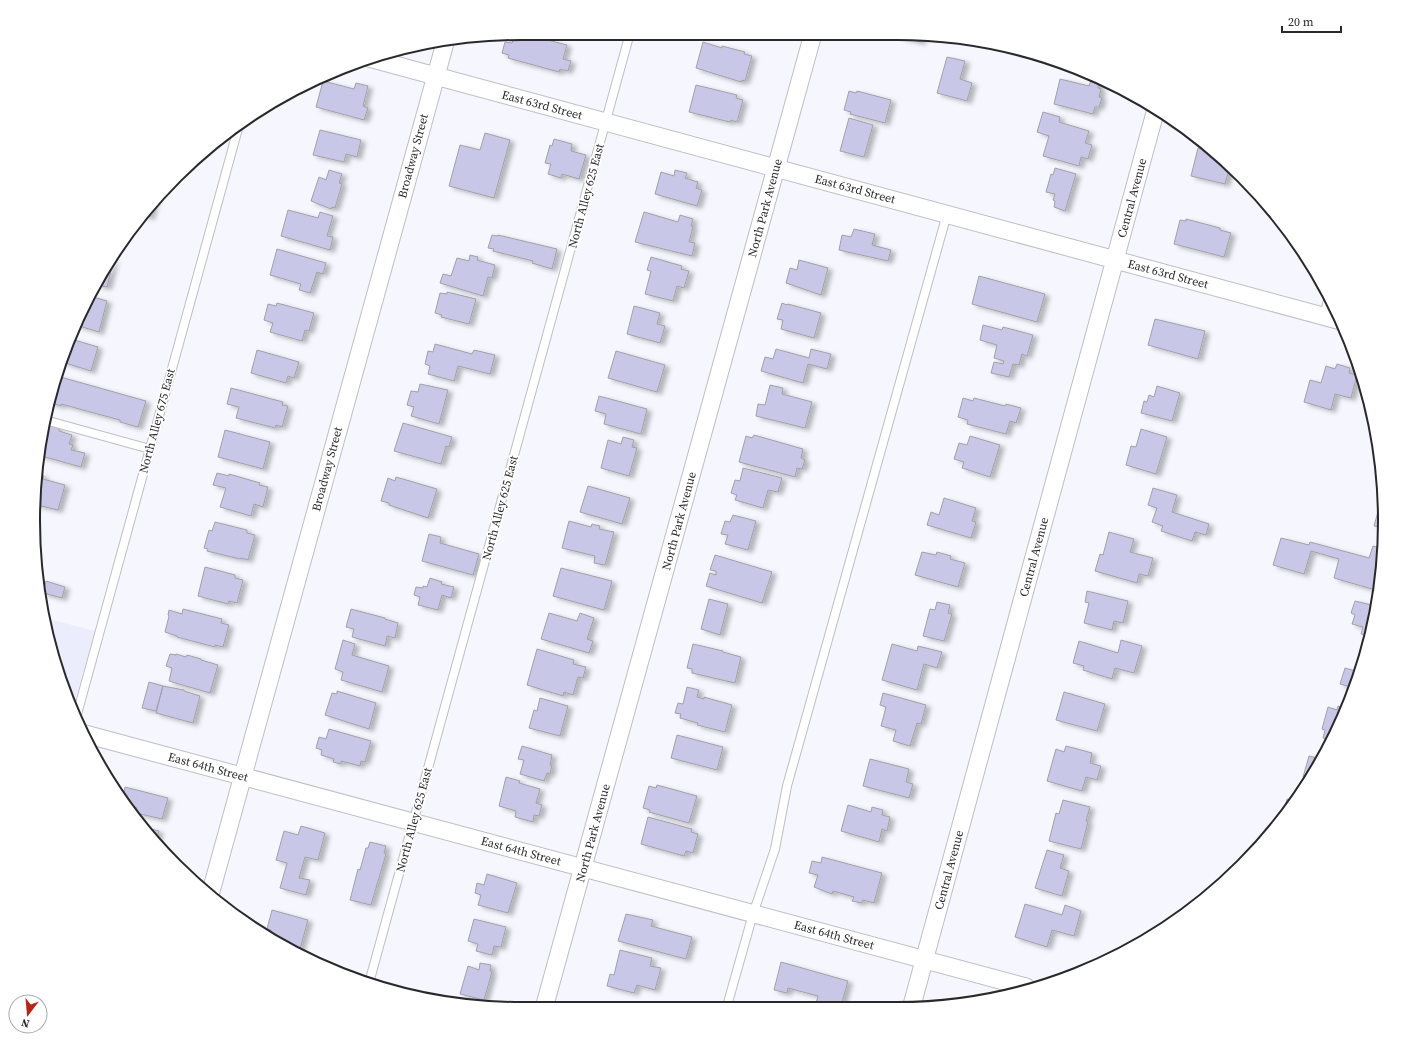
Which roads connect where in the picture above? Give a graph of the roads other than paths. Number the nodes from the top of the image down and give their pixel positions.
1 (628, 40) edge
2 (811, 40) edge
3 (444, 46) edge
4 (381, 61) edge
5 (435, 76) junction
6 (1154, 115) edge
7 (606, 122) junction
8 (237, 133) edge
9 (776, 168) junction
10 (947, 214) junction
11 (1115, 259) junction
12 (1327, 306) edge
13 (1324, 317) junction
14 (1333, 319) edge
15 (50, 421) edge
16 (150, 449) junction
17 (79, 709) edge
18 (91, 736) edge
19 (242, 776) junction
20 (413, 822) junction
21 (583, 868) junction
22 (212, 889) edge
23 (753, 914) junction
24 (924, 960) junction
25 (371, 977) edge
26 (1022, 986) edge
27 (913, 1001) edge
28 (546, 1002) edge
29 (729, 1002) edge

1 - 7 lane, North Alley 625 East
2 - 9 street, North Park Avenue
3 - 5 street, Broadway Street
4 - 5 street, East 63rd Street
5 - 7 street, East 63rd Street
5 - 19 street, Broadway Street
6 - 11 street, Central Avenue
7 - 9 street, East 63rd Street
7 - 20 lane, North Alley 625 East
8 - 16 lane, North Alley 675 East
9 - 10 street, East 63rd Street
9 - 21 street, North Park Avenue
10 - 11 street, East 63rd Street
10 - 23 lane
11 - 13 street, East 63rd Street
11 - 24 street, Central Avenue
12 - 13 lane
13 - 14 street, East 63rd Street
15 - 16 lane
16 - 17 lane, North Alley 675 East
18 - 19 street, East 64th Street
19 - 20 street, East 64th Street
19 - 22 street, Broadway Street
20 - 21 street, East 64th Street
20 - 25 lane, North Alley 625 East
21 - 23 street, East 64th Street
21 - 28 street, North Park Avenue
23 - 24 street, East 64th Street
23 - 29 lane
24 - 26 street, East 64th Street
24 - 27 street, Central Avenue

